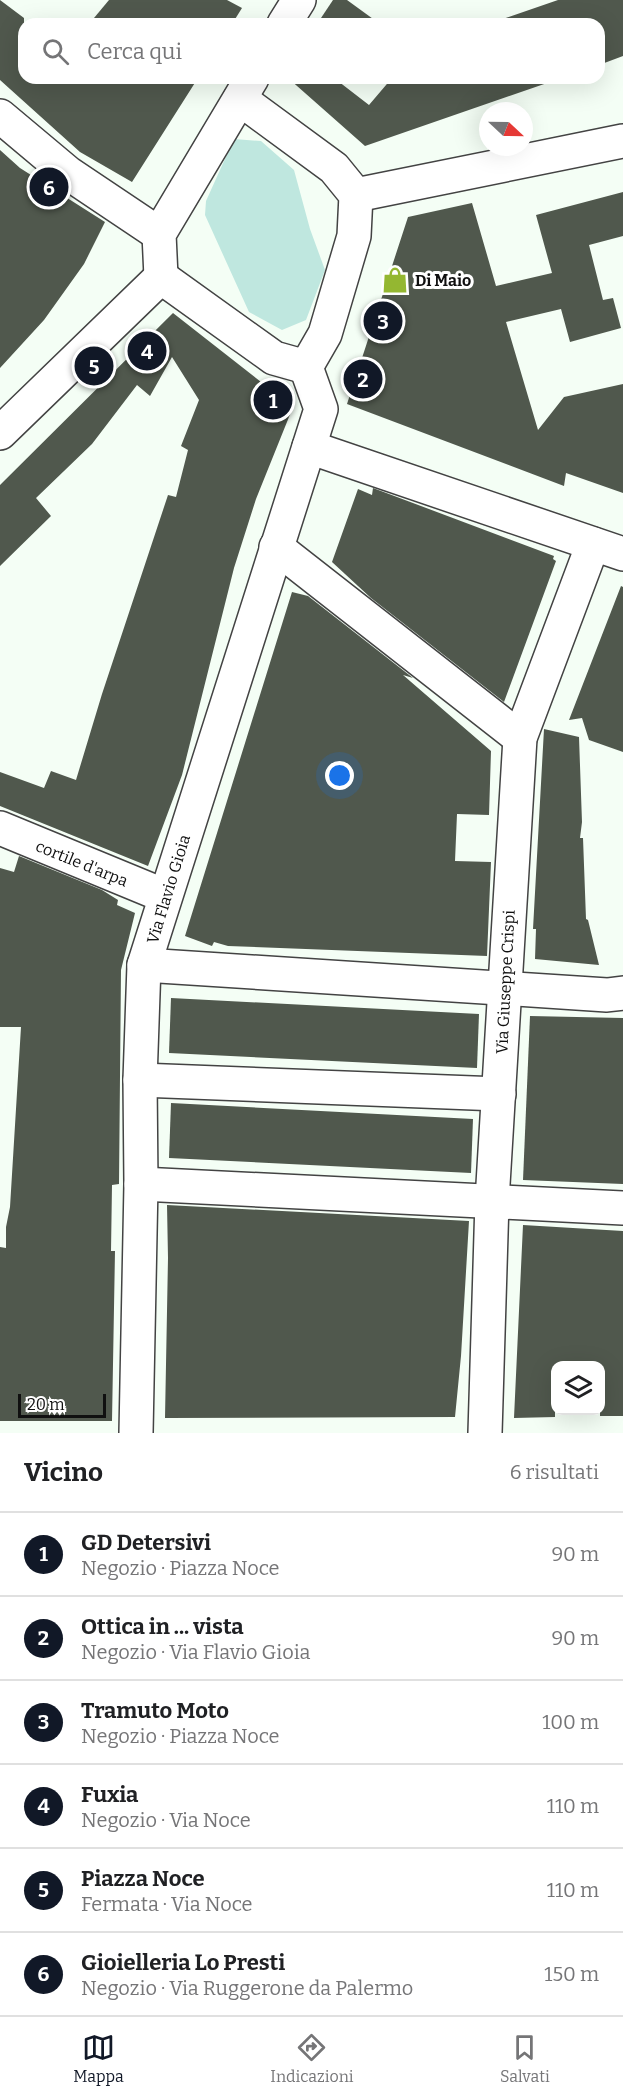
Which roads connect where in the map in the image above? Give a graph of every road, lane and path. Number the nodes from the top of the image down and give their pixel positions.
1 (299, 0) edge
2 (288, 18) edge
3 (246, 88) edge
4 (0, 116) edge
5 (623, 141) edge
6 (356, 195) junction
7 (159, 234) junction
8 (161, 277) junction
9 (306, 367) junction
10 (0, 433) edge
11 (309, 447) junction
12 (276, 547) junction
13 (608, 549) edge
14 (520, 738) junction
15 (0, 828) edge
16 (165, 896) junction
17 (144, 965) junction
18 (504, 987) junction
19 (623, 993) edge
20 (140, 1080) junction
21 (499, 1094) junction
22 (141, 1184) junction
23 (492, 1201) junction
24 (623, 1208) edge
25 (136, 1433) edge
26 (486, 1433) edge

1 - 2 street
3 - 6 street
3 - 7 street
4 - 7 street
5 - 6 street
6 - 9 street
7 - 8 street
8 - 9 street
8 - 10 street
9 - 11 street, Via Flavio Gioia
11 - 12 street, Via Flavio Gioia
11 - 13 street
12 - 14 street
12 - 16 street, Via Flavio Gioia
13 - 14 street, Via Giuseppe Crispi
14 - 18 street, Via Giuseppe Crispi
15 - 16 street, cortile d'arpa
16 - 17 street, Via Flavio Gioia
17 - 18 street
17 - 20 street, Via Flavio Gioia
18 - 19 street
18 - 21 street, Via Giuseppe Crispi
20 - 21 street
20 - 22 street, Via Flavio Gioia
21 - 23 street, Via Giuseppe Crispi
22 - 23 street
22 - 25 street, Via Flavio Gioia
23 - 24 street
23 - 26 street, Via Giuseppe Crispi

